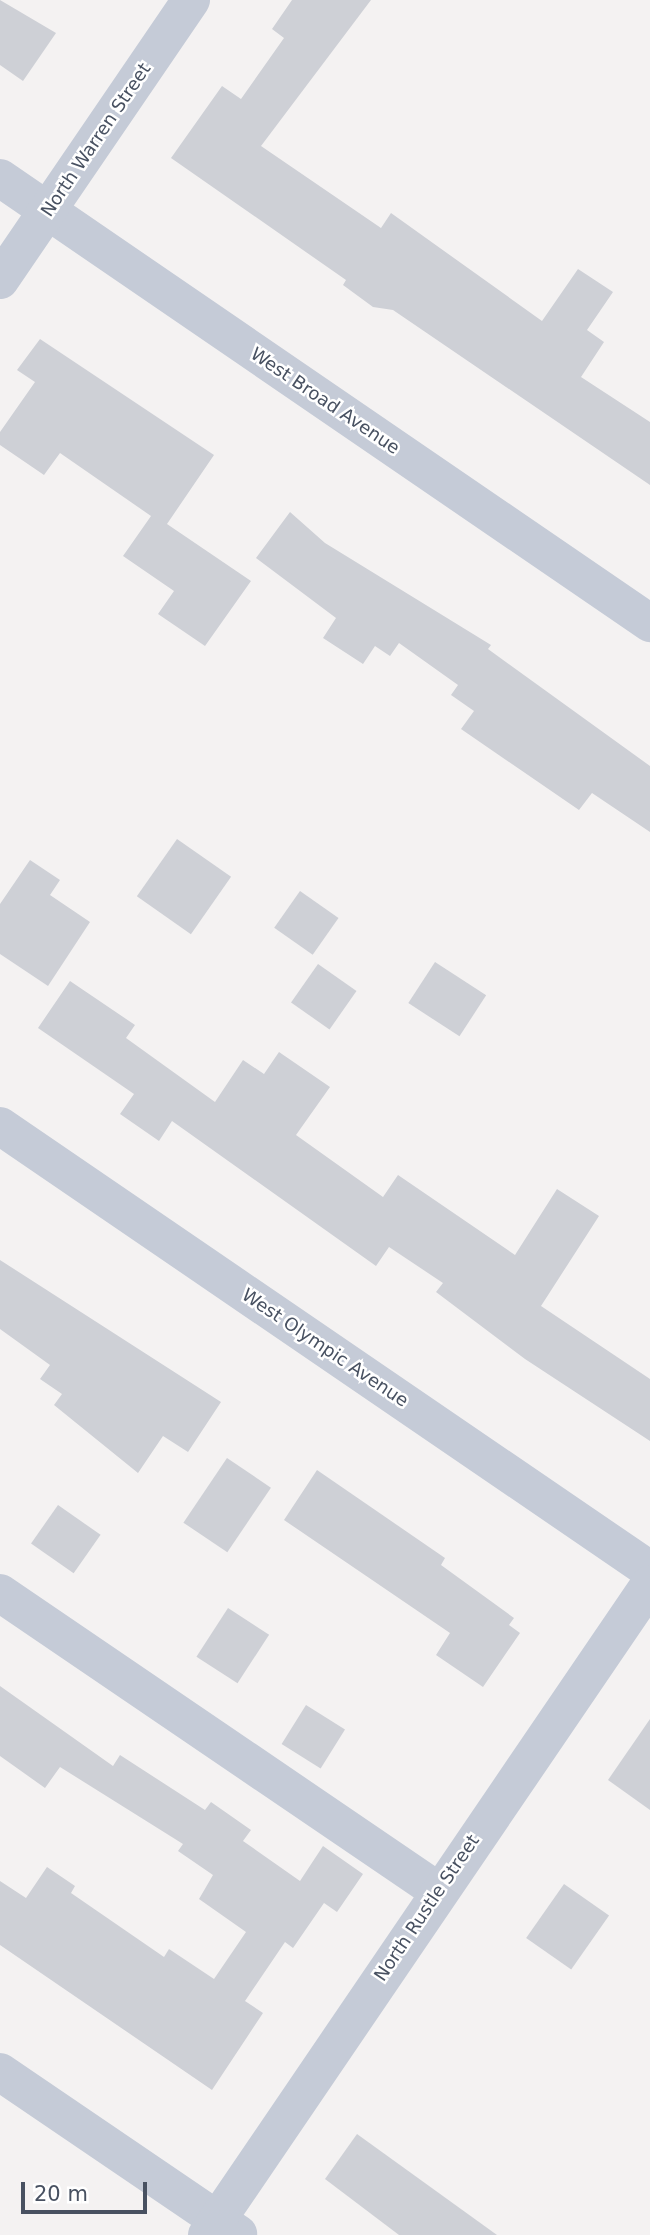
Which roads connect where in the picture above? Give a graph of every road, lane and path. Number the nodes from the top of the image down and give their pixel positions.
1 (191, 0) edge
2 (0, 178) edge
3 (48, 210) junction
4 (0, 280) edge
5 (650, 623) edge
6 (0, 1126) edge
7 (650, 1570) edge
8 (650, 1584) edge
9 (0, 1592) edge
10 (438, 1891) junction
11 (0, 2072) edge
12 (221, 2230) edge

1 - 3 street, North Warren Street
2 - 3 street, West Broad Avenue
3 - 4 street, North Warren Street
3 - 5 street, West Broad Avenue
6 - 7 street, West Olympic Avenue
8 - 10 street, North Rustle Street
9 - 10 street
10 - 12 street, North Rustle Street
11 - 12 street

